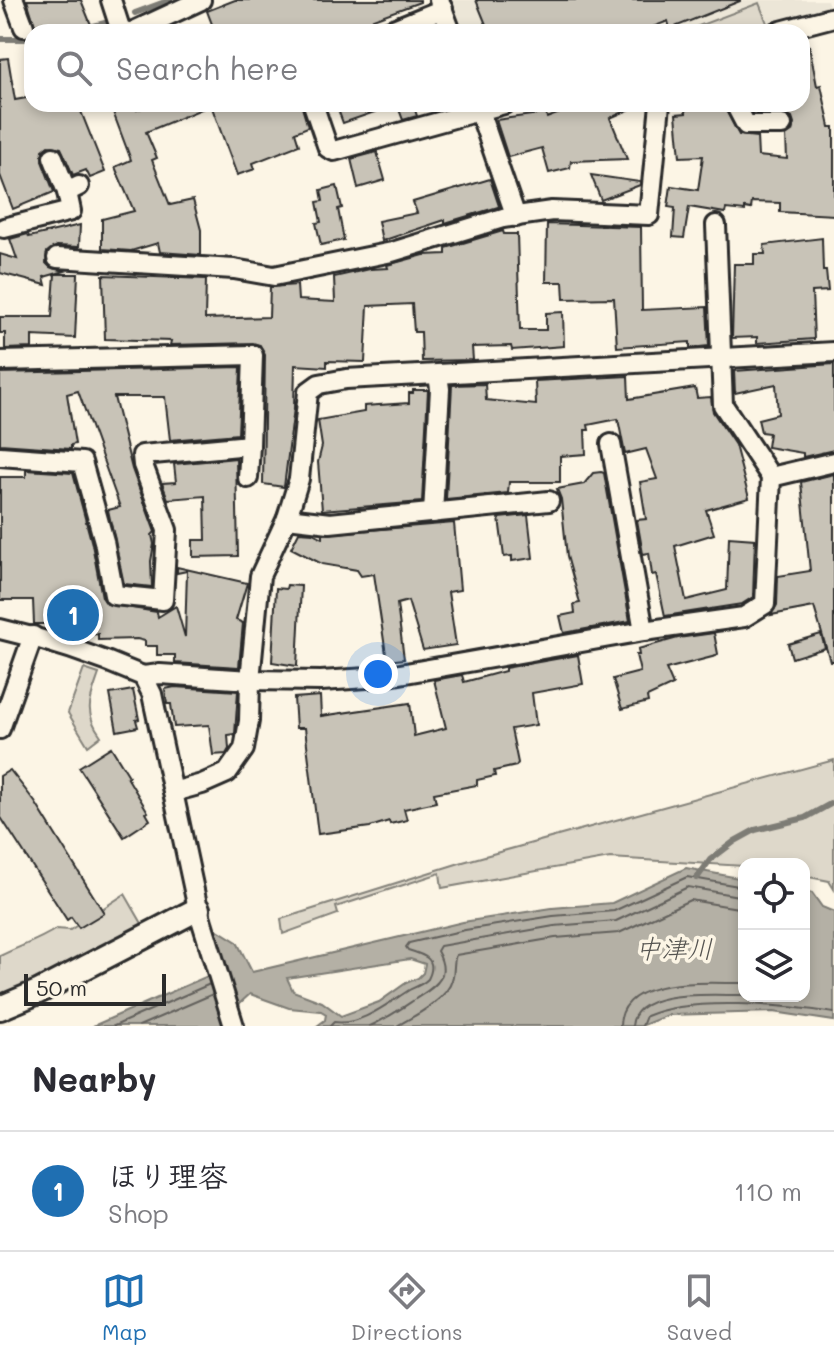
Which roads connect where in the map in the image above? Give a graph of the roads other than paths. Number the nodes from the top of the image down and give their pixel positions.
1 (14, 0) edge
2 (111, 0) edge
3 (201, 0) edge
4 (441, 5) edge
5 (834, 17) edge
6 (119, 24) edge
7 (149, 24) edge
8 (402, 24) edge
9 (448, 24) edge
10 (807, 24) edge
11 (24, 27) dead end
12 (316, 112) edge
13 (464, 112) edge
14 (478, 112) edge
15 (659, 112) edge
16 (739, 112) edge
17 (771, 130) dead end
18 (53, 157) dead end
19 (516, 217) junction
20 (716, 225) dead end
21 (1, 226) edge
22 (57, 258) dead end
23 (834, 352) edge
24 (719, 356) junction
25 (0, 361) edge
26 (438, 375) junction
27 (611, 444) dead end
28 (250, 445) junction
29 (0, 456) edge
30 (834, 462) edge
31 (771, 477) junction
32 (248, 478) dead end
33 (549, 501) dead end
34 (433, 513) junction
35 (287, 518) junction
36 (0, 629) edge
37 (644, 631) junction
38 (33, 636) junction
39 (143, 676) junction
40 (250, 680) junction
41 (0, 729) edge
42 (173, 792) junction
43 (201, 919) junction
44 (0, 1008) edge
45 (234, 1026) edge

1 - 11 street
2 - 6 street
3 - 7 street
4 - 8 street
4 - 9 street
5 - 10 street
12 - 13 street
14 - 19 street
15 - 19 street
16 - 17 street
18 - 21 street
19 - 22 street
20 - 24 street
23 - 24 street
24 - 26 street
24 - 31 street
25 - 28 street
26 - 34 street
26 - 35 street
27 - 37 street
28 - 29 street
28 - 32 street
30 - 31 street
31 - 37 street
33 - 34 street
34 - 35 street
35 - 40 street
36 - 38 street
37 - 40 street
38 - 39 street
38 - 41 street
39 - 40 street
39 - 42 street
40 - 42 street
42 - 43 street
43 - 44 street
43 - 45 street

